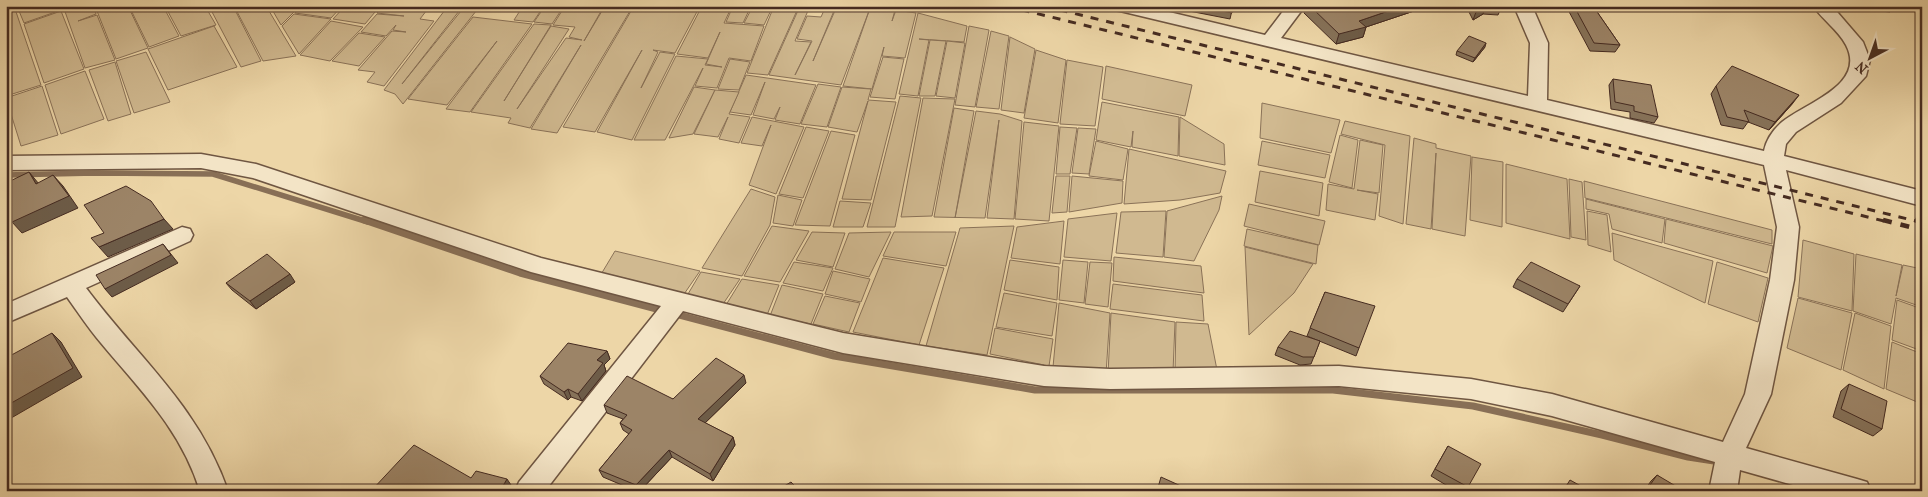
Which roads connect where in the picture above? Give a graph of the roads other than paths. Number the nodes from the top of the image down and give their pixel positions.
1 (1120, 6) edge
2 (1296, 6) edge
3 (1523, 6) edge
4 (1822, 6) edge
5 (1270, 41) junction
6 (1537, 105) junction
7 (1774, 160) junction
8 (6, 163) edge
9 (1922, 199) edge
10 (182, 235) dead end
11 (71, 285) junction
12 (672, 309) junction
13 (6, 314) edge
14 (1729, 457) junction
15 (1724, 489) edge
16 (214, 491) edge
17 (529, 491) edge
18 (1858, 491) edge

1 - 5 street
2 - 5 street
3 - 6 street
4 - 7 street
5 - 6 street
6 - 7 street
7 - 9 street
7 - 14 street
8 - 12 street
10 - 11 street
11 - 13 street
11 - 16 street
12 - 14 street
12 - 17 street
14 - 15 street
14 - 18 street

